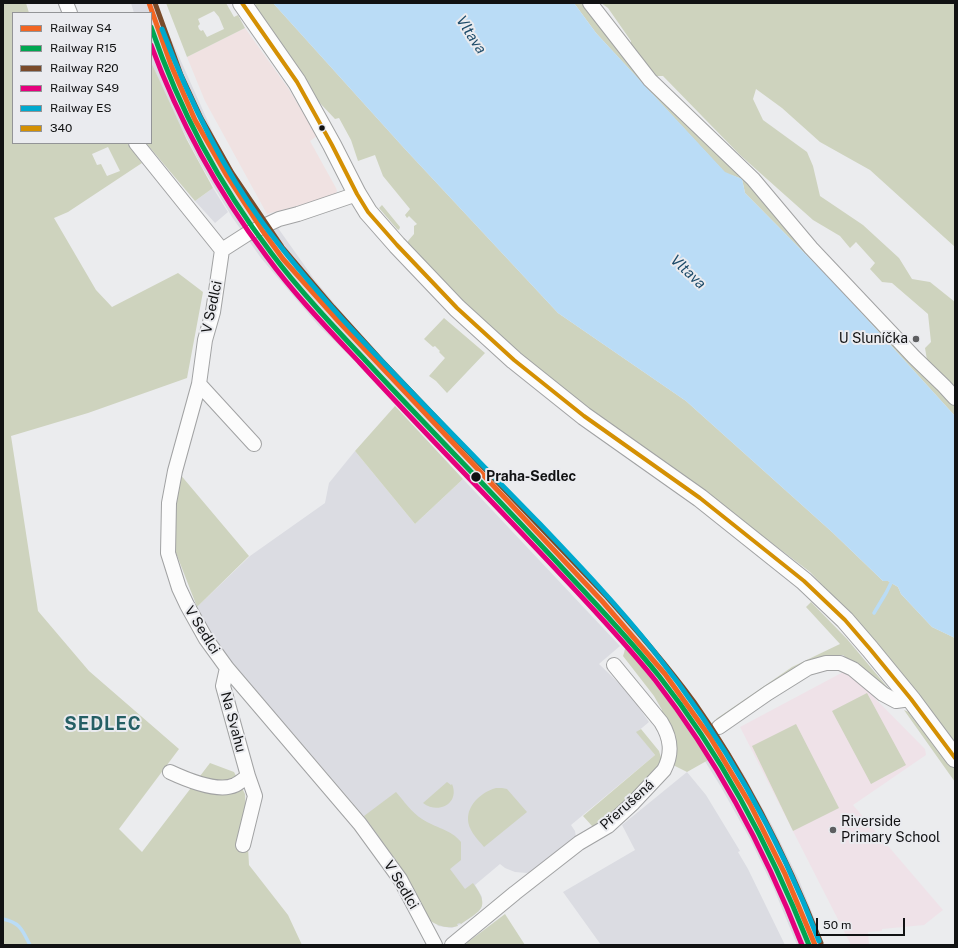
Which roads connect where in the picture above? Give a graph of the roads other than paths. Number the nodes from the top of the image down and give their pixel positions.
1 (242, 3) edge
2 (590, 3) edge
3 (137, 144) edge
4 (357, 194) junction
5 (222, 250) junction
6 (198, 384) junction
7 (955, 398) edge
8 (254, 444) dead end
9 (614, 665) dead end
10 (227, 668) junction
11 (911, 699) junction
12 (719, 727) dead end
13 (955, 758) edge
14 (170, 772) dead end
15 (248, 776) junction
16 (243, 846) dead end
17 (435, 945) edge
18 (452, 945) edge

1 - 4 main road
2 - 7 street
3 - 5 street
4 - 5 street
4 - 11 main road
5 - 6 street, V Sedlci
6 - 8 street
6 - 10 street, V Sedlci
9 - 18 street, Přerušená
10 - 15 street, Na Svahu
10 - 17 street, V Sedlci
11 - 12 street
11 - 13 main road
14 - 15 street
15 - 16 street, Na Svahu

